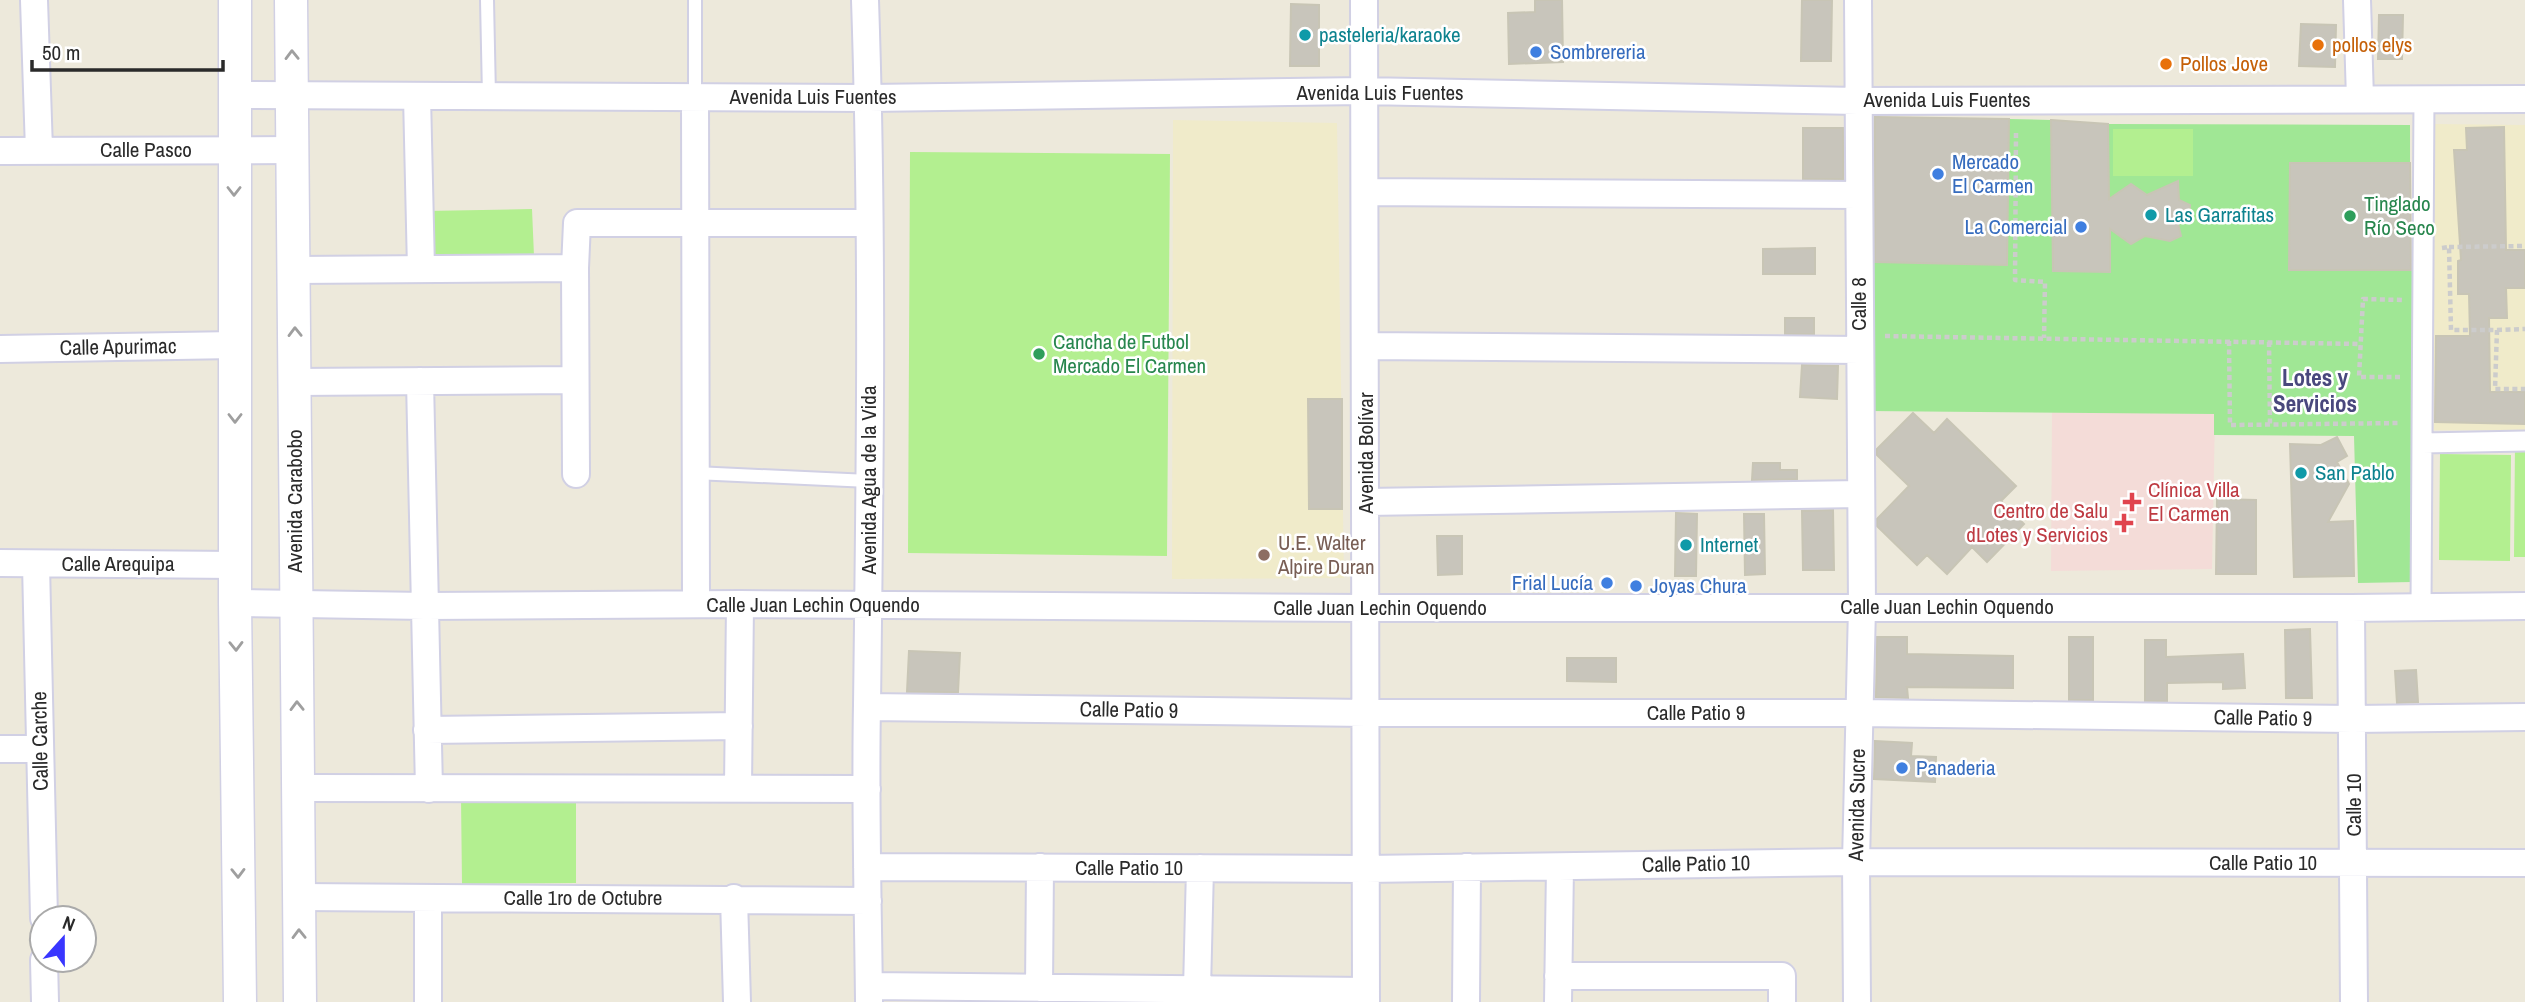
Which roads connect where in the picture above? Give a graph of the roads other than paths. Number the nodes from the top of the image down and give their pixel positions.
1 (34, 0) edge
2 (235, 0) edge
3 (291, 0) edge
4 (487, 0) edge
5 (695, 0) edge
6 (866, 0) edge
7 (1364, 0) edge
8 (1858, 0) edge
9 (2357, 0) edge
10 (1364, 91) junction
11 (235, 95) junction
12 (292, 95) junction
13 (417, 96) junction
14 (489, 96) junction
15 (695, 97) junction
16 (2424, 97) junction
17 (869, 98) junction
18 (2360, 99) junction
19 (2525, 99) edge
20 (1858, 101) junction
21 (0, 150) edge
22 (39, 150) junction
23 (234, 150) junction
24 (293, 150) junction
25 (1366, 192) junction
26 (1859, 195) junction
27 (695, 222) junction
28 (869, 223) junction
29 (575, 268) junction
30 (421, 269) junction
31 (294, 270) junction
32 (235, 345) junction
33 (1366, 346) junction
34 (0, 349) edge
35 (1860, 350) junction
36 (575, 380) junction
37 (420, 381) junction
38 (295, 382) junction
39 (2525, 441) edge
40 (2423, 443) junction
41 (695, 473) junction
42 (576, 474) dead end
43 (869, 481) junction
44 (1861, 494) junction
45 (1366, 502) junction
46 (0, 564) edge
47 (36, 564) junction
48 (236, 565) junction
49 (235, 603) junction
50 (296, 604) junction
51 (696, 604) junction
52 (740, 604) junction
53 (869, 606) junction
54 (2421, 606) junction
55 (2525, 606) edge
56 (425, 607) junction
57 (1862, 607) junction
58 (1366, 608) junction
59 (2351, 608) junction
60 (866, 707) junction
61 (1366, 713) junction
62 (1859, 713) junction
63 (2525, 718) edge
64 (2353, 719) junction
65 (739, 726) junction
66 (427, 730) junction
67 (0, 749) edge
68 (40, 749) junction
69 (738, 787) junction
70 (298, 788) junction
71 (429, 789) junction
72 (867, 789) junction
73 (1856, 862) junction
74 (2354, 863) junction
75 (2525, 863) edge
76 (867, 867) junction
77 (1040, 867) junction
78 (1467, 867) junction
79 (1560, 867) junction
80 (1200, 868) junction
81 (1366, 869) junction
82 (299, 897) junction
83 (428, 898) junction
84 (734, 898) junction
85 (868, 901) junction
86 (44, 904) edge
87 (44, 974) edge
88 (1558, 976) junction
89 (1039, 988) junction
90 (1197, 989) junction
91 (869, 994) edge
92 (991, 995) edge
93 (1366, 996) edge
94 (45, 1002) edge
95 (240, 1002) edge
96 (300, 1002) edge
97 (428, 1002) edge
98 (737, 1002) edge
99 (1466, 1002) edge
100 (1558, 1002) edge
101 (1782, 1002) edge
102 (1857, 1002) edge
103 (2354, 1002) edge

1 - 22 street
2 - 11 street
12 -> 3 street, Avenida Carabobo
4 - 14 lane
5 - 15 lane
6 - 17 street, Avenida Agua de la Vida
7 - 10 street, Avenida Bolívar
8 - 20 street, Calle 8
9 - 18 street
10 - 17 street, Avenida Luis Fuentes
10 - 20 street, Avenida Luis Fuentes
10 - 25 street, Avenida Bolívar
11 - 12 street, Avenida Luis Fuentes
11 - 23 street
12 - 13 street, Avenida Luis Fuentes
12 - 24 street, Avenida Carabobo
13 - 14 street, Avenida Luis Fuentes
13 - 30 street
14 - 15 street, Avenida Luis Fuentes
15 - 17 street, Avenida Luis Fuentes
15 - 27 street
16 - 18 street, Avenida Luis Fuentes
16 - 19 street, Avenida Luis Fuentes
16 - 40 street
17 - 28 street, Avenida Agua de la Vida
18 - 20 street, Avenida Luis Fuentes
20 - 26 street, Calle 8
21 - 22 street, Calle Pasco
22 - 23 street, Calle Pasco
23 - 24 street, Calle Pasco
23 -> 32 street
24 - 31 street, Avenida Carabobo
25 - 26 street
25 - 33 street, Avenida Bolívar
26 - 35 street, Calle 8
27 - 28 street
27 - 29 street
27 - 41 street
28 - 43 street, Avenida Agua de la Vida
29 - 30 street
29 - 36 street
30 - 31 street
38 -> 31 street, Avenida Carabobo
32 - 34 street, Calle Apurimac
32 -> 48 street
33 - 35 street
33 - 45 street, Avenida Bolívar
35 - 44 street, Calle 8
36 - 37 street
36 - 42 street
37 - 38 street
37 - 56 street
38 - 50 street, Avenida Carabobo
39 - 40 street
40 - 54 street
41 - 43 lane
41 - 51 street
43 - 53 street, Avenida Agua de la Vida
44 - 45 street
44 - 57 street, Calle 8
45 - 58 street, Avenida Bolívar
46 - 47 street, Calle Arequipa
47 - 48 street, Calle Arequipa
47 - 68 street, Calle Carche
48 - 49 street
49 - 50 street, Calle Juan Lechin Oquendo
49 -> 95 street
50 - 56 street, Calle Juan Lechin Oquendo
70 -> 50 street, Avenida Carabobo
51 - 52 street, Calle Juan Lechin Oquendo
51 - 56 street, Calle Juan Lechin Oquendo
52 - 53 street, Calle Juan Lechin Oquendo
52 - 65 street
53 - 58 street, Calle Juan Lechin Oquendo
53 - 60 street, Avenida Agua de la Vida
54 - 55 street, Calle Juan Lechin Oquendo
54 - 59 street, Calle Juan Lechin Oquendo
56 - 66 street
57 - 58 street, Calle Juan Lechin Oquendo
57 - 59 street, Calle Juan Lechin Oquendo
57 - 62 street, Avenida Sucre
58 - 61 street, Avenida Bolívar
59 - 64 street, Calle 10
60 - 61 street, Calle Patio 9
60 - 72 street, Avenida Agua de la Vida
61 - 62 street, Calle Patio 9
61 - 81 street, Avenida Bolívar
62 - 64 street, Calle Patio 9
62 - 73 street, Avenida Sucre
63 - 64 street, Calle Patio 9
64 - 74 street, Calle 10
65 - 66 street
65 - 69 street
66 - 71 street
67 - 68 street
68 - 86 street, Calle Carche
69 - 71 street
69 - 72 street
70 - 71 street
70 - 82 street, Avenida Carabobo
72 - 76 street, Avenida Agua de la Vida
73 - 74 street, Calle Patio 10
73 - 79 street, Calle Patio 10
73 - 102 street, Avenida Sucre
74 - 75 street, Calle Patio 10
74 - 103 street, Calle 10
76 - 77 street, Calle Patio 10
76 - 85 street, Avenida Agua de la Vida
77 - 80 street, Calle Patio 10
77 - 89 street
78 - 79 street, Calle Patio 10
78 - 81 street, Calle Patio 10
78 - 99 street
79 - 88 street
80 - 81 street, Calle Patio 10
80 - 90 street
81 - 93 street, Avenida Bolívar
82 - 83 street, Calle 1ro de Octubre
96 -> 82 street, Avenida Carabobo
83 - 84 street, Calle 1ro de Octubre
83 - 97 street
84 - 85 street, Calle 1ro de Octubre
84 - 98 street
85 - 91 street, Avenida Agua de la Vida
87 - 94 street
88 - 100 street
88 - 101 street
89 - 90 street
89 - 92 street
90 - 93 street
91 - 92 street

